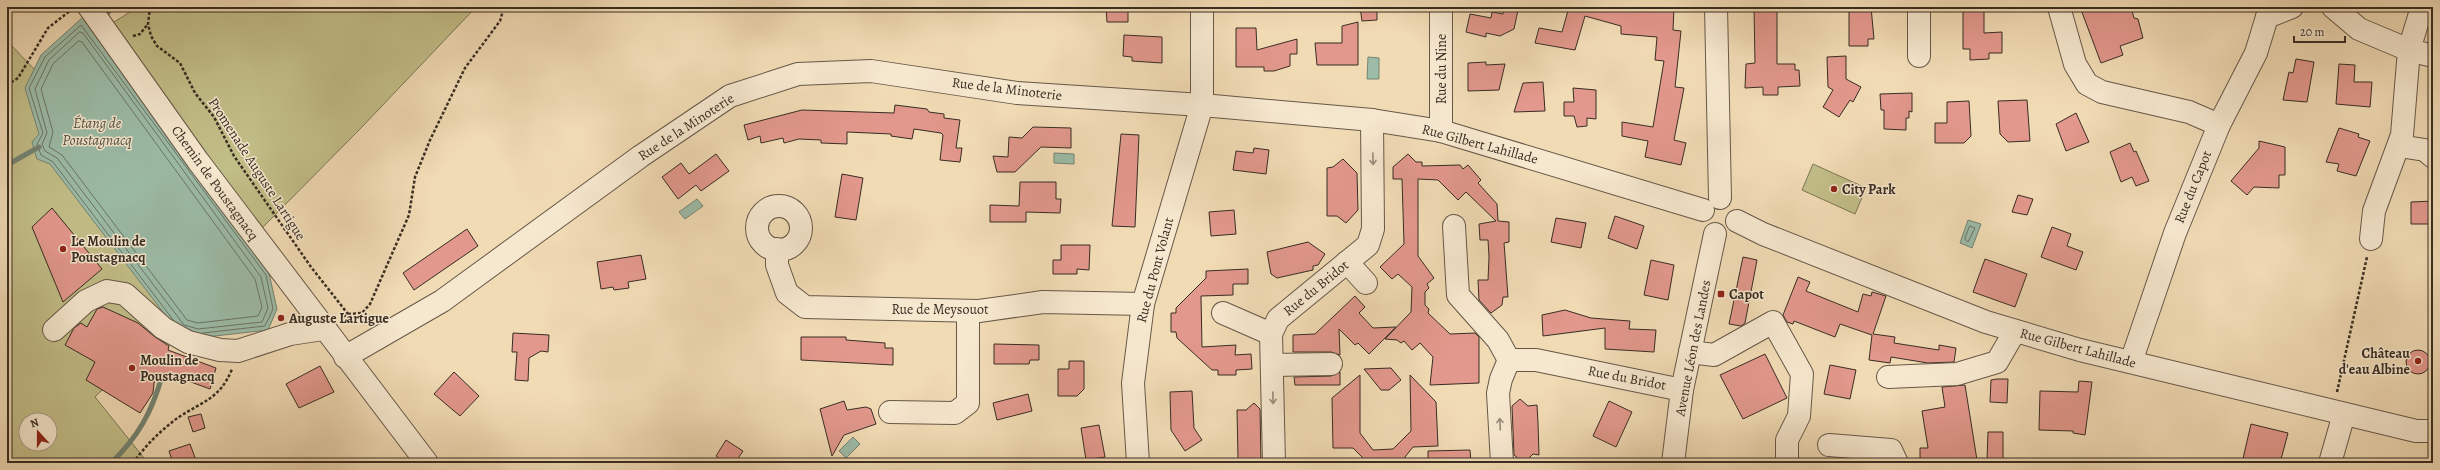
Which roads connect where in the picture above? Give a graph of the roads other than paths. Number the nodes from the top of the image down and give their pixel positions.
1 (1202, 7) edge
2 (1441, 7) edge
3 (1716, 7) edge
4 (1919, 7) edge
5 (2059, 7) edge
6 (2292, 7) edge
7 (2333, 7) edge
8 (2422, 7) edge
9 (88, 12) edge
10 (2261, 12) edge
11 (2409, 50) junction
12 (1919, 56) dead end
13 (2433, 56) edge
14 (1202, 105) junction
15 (1372, 120) junction
16 (2219, 125) junction
17 (1441, 131) junction
18 (2398, 146) junction
19 (2433, 157) edge
20 (1711, 204) junction
21 (1737, 221) junction
22 (1454, 226) dead end
23 (1715, 234) junction
24 (2371, 239) road end
25 (777, 249) dead end
26 (1347, 262) junction
27 (1366, 282) dead end
28 (1143, 304) junction
29 (968, 311) junction
30 (1223, 313) dead end
31 (323, 329) junction
32 (54, 330) dead end
33 (2015, 331) junction
34 (1271, 334) junction
35 (1690, 352) junction
36 (345, 357) junction
37 (1510, 360) junction
38 (2131, 362) junction
39 (1331, 364) dead end
40 (1272, 365) junction
41 (1888, 377) dead end
42 (1682, 390) junction
43 (890, 412) dead end
44 (2344, 414) junction
45 (2433, 431) edge
46 (1829, 445) dead end
47 (427, 463) edge
48 (1138, 463) edge
49 (1274, 463) edge
50 (1502, 463) edge
51 (1673, 463) edge
52 (1787, 463) edge
53 (1897, 463) edge
54 (2330, 463) edge

1 - 14 street, Rue du Pont Volant
2 - 17 street, Rue du Nine
3 - 20 street
4 - 12 street
5 - 16 street
6 - 10 street, Rue du Capot
7 - 11 street
8 - 11 street
9 - 31 street, Chemin de Poustagnacq
10 - 16 street, Rue du Capot
11 - 13 street
11 - 18 street
14 - 15 street, Rue Gilbert Lahillade
14 - 28 street, Rue du Pont Volant
14 - 36 street, Rue de la Minoterie
15 - 17 street, Rue Gilbert Lahillade
15 -> 26 street, Rue du Bridot
16 - 38 street, Rue du Capot
17 - 20 street, Rue Gilbert Lahillade
18 - 19 street
18 - 24 street
20 - 21 street
20 - 23 street
21 - 23 street
21 - 33 street, Rue Gilbert Lahillade
22 - 37 street
23 - 35 street, Avenue Léon des Landes
25 - 29 street, Rue de Meysouot
26 - 27 street
26 - 34 street, Rue du Bridot
28 - 29 street, Rue de Meysouot
28 - 48 street, Rue du Pont Volant
29 - 43 street
30 - 34 street
31 - 32 street
31 - 36 street, Chemin de Poustagnacq
33 - 38 street, Rue Gilbert Lahillade
33 - 41 street
34 - 40 street
35 - 42 street, Avenue Léon des Landes
35 - 52 street
36 - 47 street, Chemin de Poustagnacq
37 - 42 street, Rue du Bridot
50 -> 37 street
38 - 44 street, Rue Gilbert Lahillade
39 - 40 street
40 -> 49 street
42 - 51 street, Avenue Léon des Landes
44 - 45 street, Rue Gilbert Lahillade
44 - 54 street
46 - 53 street

